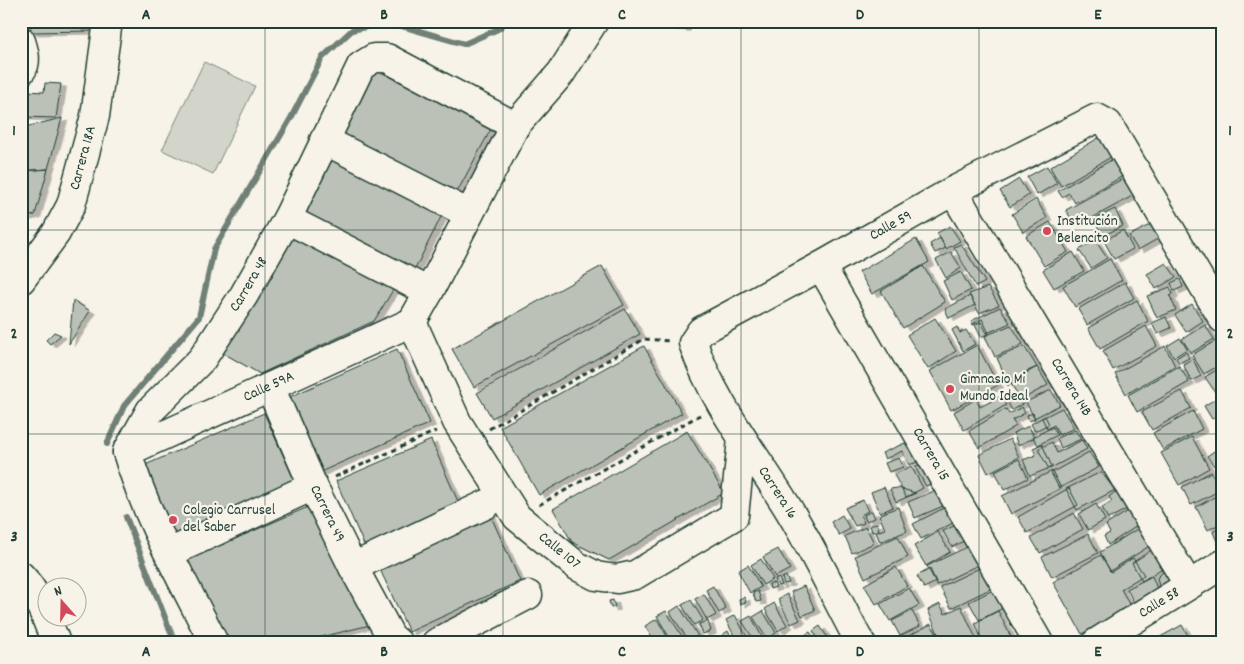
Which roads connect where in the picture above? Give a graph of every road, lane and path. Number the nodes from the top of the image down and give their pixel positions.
1 (108, 21) edge
2 (594, 21) edge
3 (21, 41) edge
4 (21, 71) edge
5 (515, 126) junction
6 (324, 140) junction
7 (953, 191) junction
8 (469, 214) junction
9 (287, 218) junction
10 (821, 266) junction
11 (21, 280) edge
12 (429, 292) junction
13 (1223, 319) edge
14 (412, 322) junction
15 (693, 343) junction
16 (270, 387) junction
17 (722, 403) junction
18 (463, 431) junction
19 (742, 439) junction
20 (127, 452) junction
21 (313, 486) junction
22 (487, 504) dead end
23 (517, 517) junction
24 (169, 553) junction
25 (1223, 564) edge
26 (353, 567) junction
27 (21, 576) edge
28 (1188, 584) junction
29 (528, 595) dead end
30 (395, 640) edge
31 (56, 643) edge
32 (214, 643) edge
33 (436, 643) edge
34 (861, 643) edge
35 (1039, 643) edge
36 (1096, 643) edge

1 - 11 street, Carrera 18A
2 - 5 street
3 - 4 street
5 - 6 street, Carrera 48
5 - 8 street
6 - 8 street
6 - 9 street, Carrera 48
7 - 10 street, Calle 59
7 - 13 street, Calle 59
7 - 28 street, Carrera 14B
8 - 12 street
9 - 12 street
9 - 20 street, Carrera 48
10 - 15 street, Calle 59
10 - 35 street, Carrera 15
12 - 14 street
14 - 16 street, Calle 59A
14 - 18 street, Calle 107
15 - 17 street, Carrera 16
15 - 18 path
16 - 20 street, Calle 59A
16 - 21 street, Carrera 49
17 - 19 street, Carrera 16
17 - 23 path
18 - 21 path
18 - 23 street, Calle 107
19 - 23 street, Calle 107
19 - 34 street, Carrera 16
20 - 24 street
21 - 24 street
21 - 26 street, Carrera 49
22 - 26 street
24 - 32 street
25 - 28 street, Calle 58
26 - 30 street, Carrera 49
27 - 31 street
28 - 36 street, Calle 58
29 - 33 street

